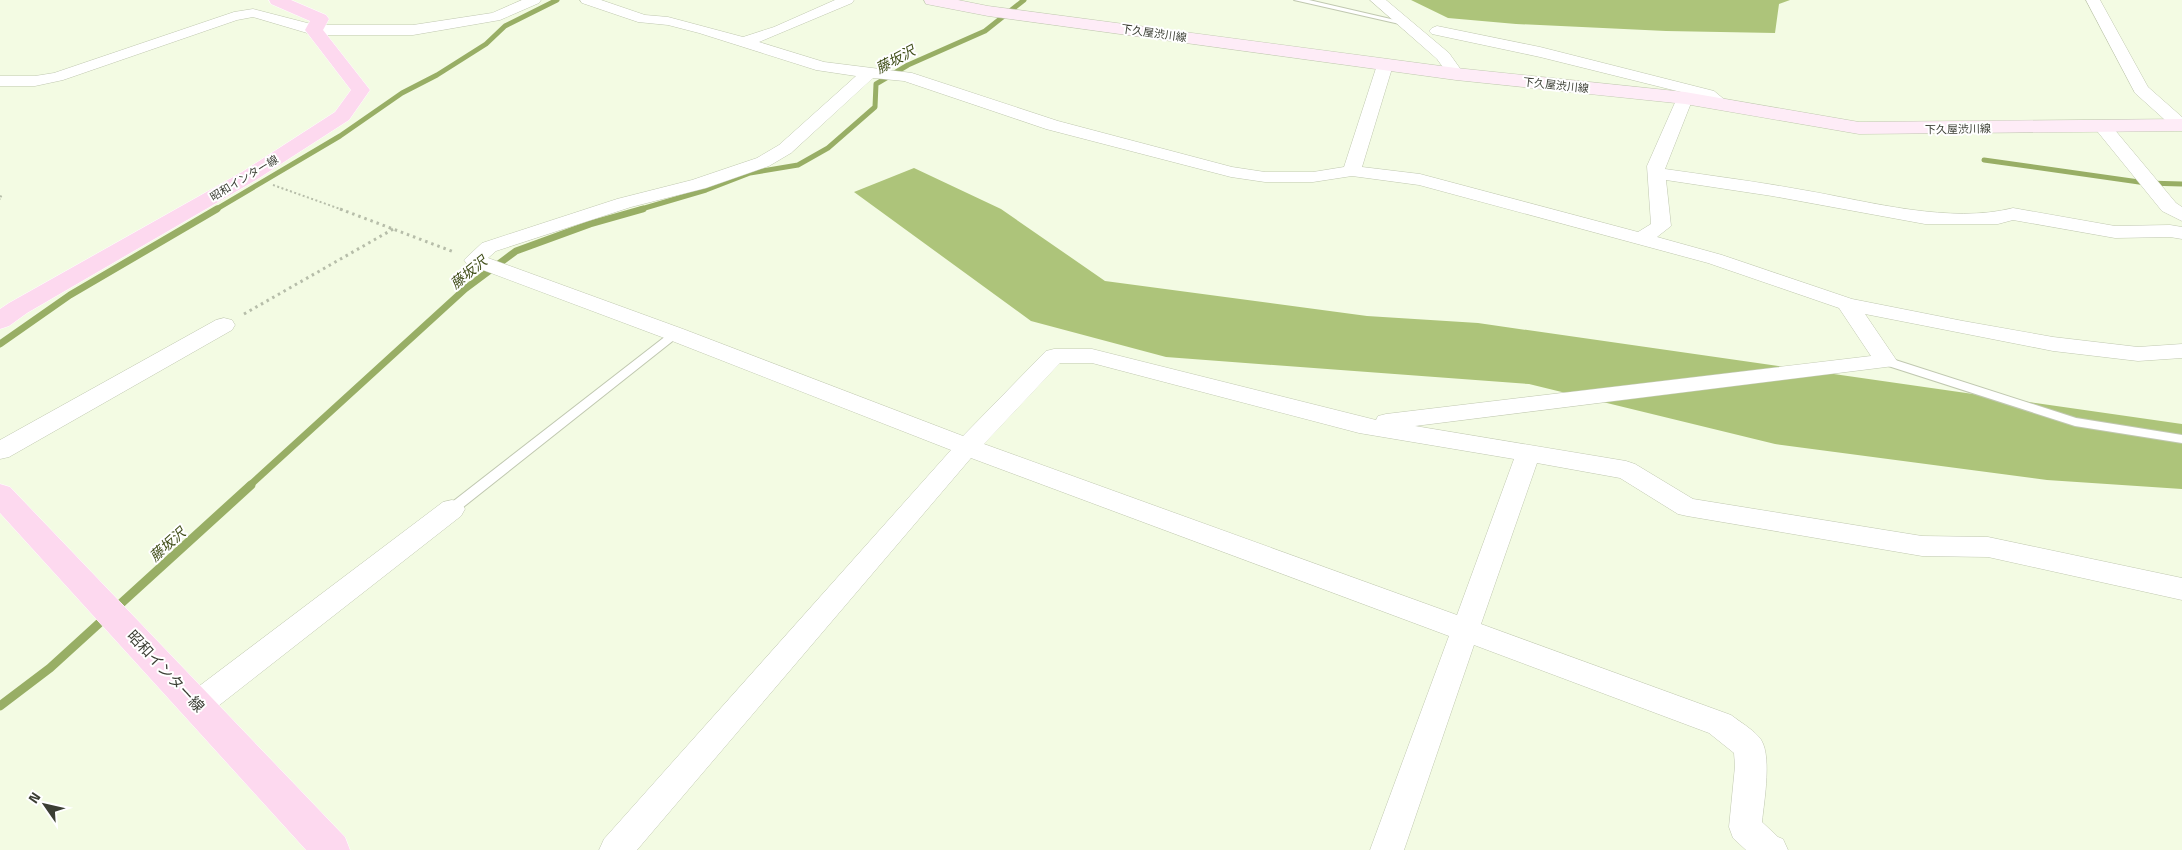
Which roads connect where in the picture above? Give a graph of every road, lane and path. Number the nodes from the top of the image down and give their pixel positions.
1 (277, 0) edge
2 (534, 0) edge
3 (587, 0) edge
4 (847, 0) edge
5 (932, 0) edge
6 (1298, 0) edge
7 (1377, 0) edge
8 (2093, 0) edge
9 (1404, 23) junction
10 (314, 30) junction
11 (1437, 31) dead end
12 (745, 42) junction
13 (1385, 65) junction
14 (869, 74) junction
15 (1456, 74) junction
16 (0, 81) edge
17 (1685, 98) junction
18 (1723, 105) junction
19 (2182, 125) edge
20 (2103, 127) junction
21 (1352, 171) junction
22 (1656, 173) junction
23 (249, 176) junction
24 (2182, 215) edge
25 (395, 228) junction
26 (2182, 233) edge
27 (1642, 240) junction
28 (474, 260) junction
29 (1847, 304) junction
30 (0, 321) edge
31 (224, 325) joint
32 (675, 334) junction
33 (2182, 351) edge
34 (1886, 362) junction
35 (1359, 425) junction
36 (2182, 439) edge
37 (967, 447) junction
38 (0, 450) edge
39 (1528, 454) junction
40 (0, 494) edge
41 (452, 509) joint
42 (2182, 589) edge
43 (1464, 631) junction
44 (197, 705) junction
45 (331, 850) edge
46 (616, 850) edge
47 (1387, 850) edge
48 (1771, 850) edge

1 - 10 main road, 昭和インター線
2 - 10 street
3 - 12 street
4 - 12 street
5 - 13 main road, 下久屋渋川線
6 - 9 lane
7 - 9 street
8 - 19 street
9 - 15 street
10 - 16 street
10 - 23 main road, 昭和インター線
11 - 18 street
12 - 14 street
13 - 15 main road, 下久屋渋川線
13 - 21 street
14 - 21 street
14 - 28 street
15 - 17 main road, 下久屋渋川線
17 - 18 main road, 下久屋渋川線
17 - 22 street
18 - 20 main road, 下久屋渋川線
19 - 20 main road, 下久屋渋川線
20 - 24 street
21 - 27 street
22 - 26 street
22 - 27 street
23 - 25 path
23 - 30 main road, 昭和インター線
25 - 28 path
25 - 31 path
27 - 29 street
28 - 32 street
29 - 33 street
29 - 34 street
31 - 38 street
32 - 37 street
32 - 41 lane
34 - 35 street
34 - 36 lane
35 - 37 street
35 - 39 street
37 - 43 street
37 - 46 street
39 - 42 street
39 - 43 street
40 - 44 main road, 昭和インター線
41 - 44 street
43 - 47 street
43 - 48 street
44 - 45 main road, 昭和インター線

